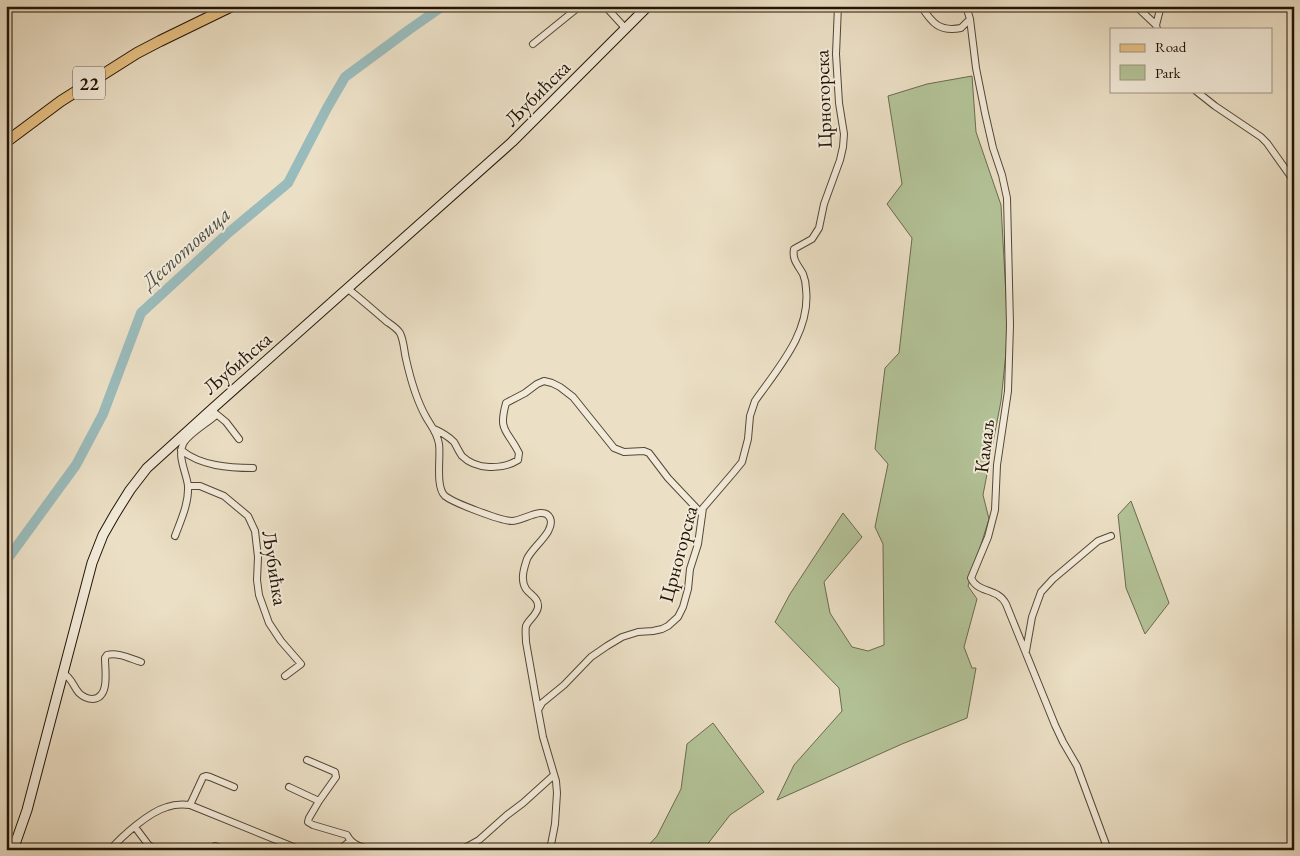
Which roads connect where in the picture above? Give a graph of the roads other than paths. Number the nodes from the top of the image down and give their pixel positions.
1 (232, 6) edge
2 (580, 6) edge
3 (605, 6) edge
4 (648, 6) edge
5 (838, 6) edge
6 (920, 6) edge
7 (966, 6) edge
8 (1136, 6) edge
9 (1162, 6) edge
10 (970, 19) junction
11 (1156, 27) edge
12 (626, 29) junction
13 (533, 44) dead end
14 (1197, 92) edge
15 (6, 142) edge
16 (1294, 181) edge
17 (348, 289) junction
18 (214, 411) junction
19 (434, 429) junction
20 (239, 439) dead end
21 (181, 450) junction
22 (253, 468) dead end
23 (188, 486) junction
24 (702, 514) junction
25 (175, 536) dead end
26 (1111, 536) dead end
27 (1026, 652) junction
28 (141, 662) dead end
29 (62, 672) junction
30 (285, 676) dead end
31 (538, 710) junction
32 (307, 760) dead end
33 (554, 776) junction
34 (234, 787) dead end
35 (289, 787) dead end
36 (319, 802) junction
37 (190, 805) junction
38 (135, 827) junction
39 (350, 841) junction
40 (215, 846) dead end
41 (13, 850) edge
42 (110, 850) edge
43 (154, 850) edge
44 (226, 850) edge
45 (301, 850) edge
46 (339, 850) edge
47 (372, 850) edge
48 (461, 850) edge
49 (550, 850) edge
50 (1108, 850) edge

1 - 15 main road, 22
2 - 13 street
3 - 12 street
4 - 12 street, Љубићска
5 - 24 street, Црногорска
6 - 10 street
7 - 10 street, Камаљ
8 - 11 street
9 - 11 street
10 - 27 street, Камаљ
12 - 17 street, Љубићска
14 - 16 street
17 - 18 street, Љубићска
17 - 19 street
18 - 20 street
18 - 21 street
18 - 29 street, Љубићска
19 - 24 street
19 - 31 street
21 - 22 street
21 - 23 street
23 - 25 street
23 - 30 street, Љубићка
24 - 31 street, Црногорска
26 - 27 street
27 - 50 street, Камаљ
28 - 29 street
29 - 41 street, Љубићска
31 - 33 street
32 - 36 street
33 - 48 street
33 - 49 street
34 - 37 street
35 - 36 street
36 - 39 street
37 - 38 street
37 - 45 street
38 - 42 street
38 - 43 street
39 - 46 street
39 - 47 street
40 - 44 street

